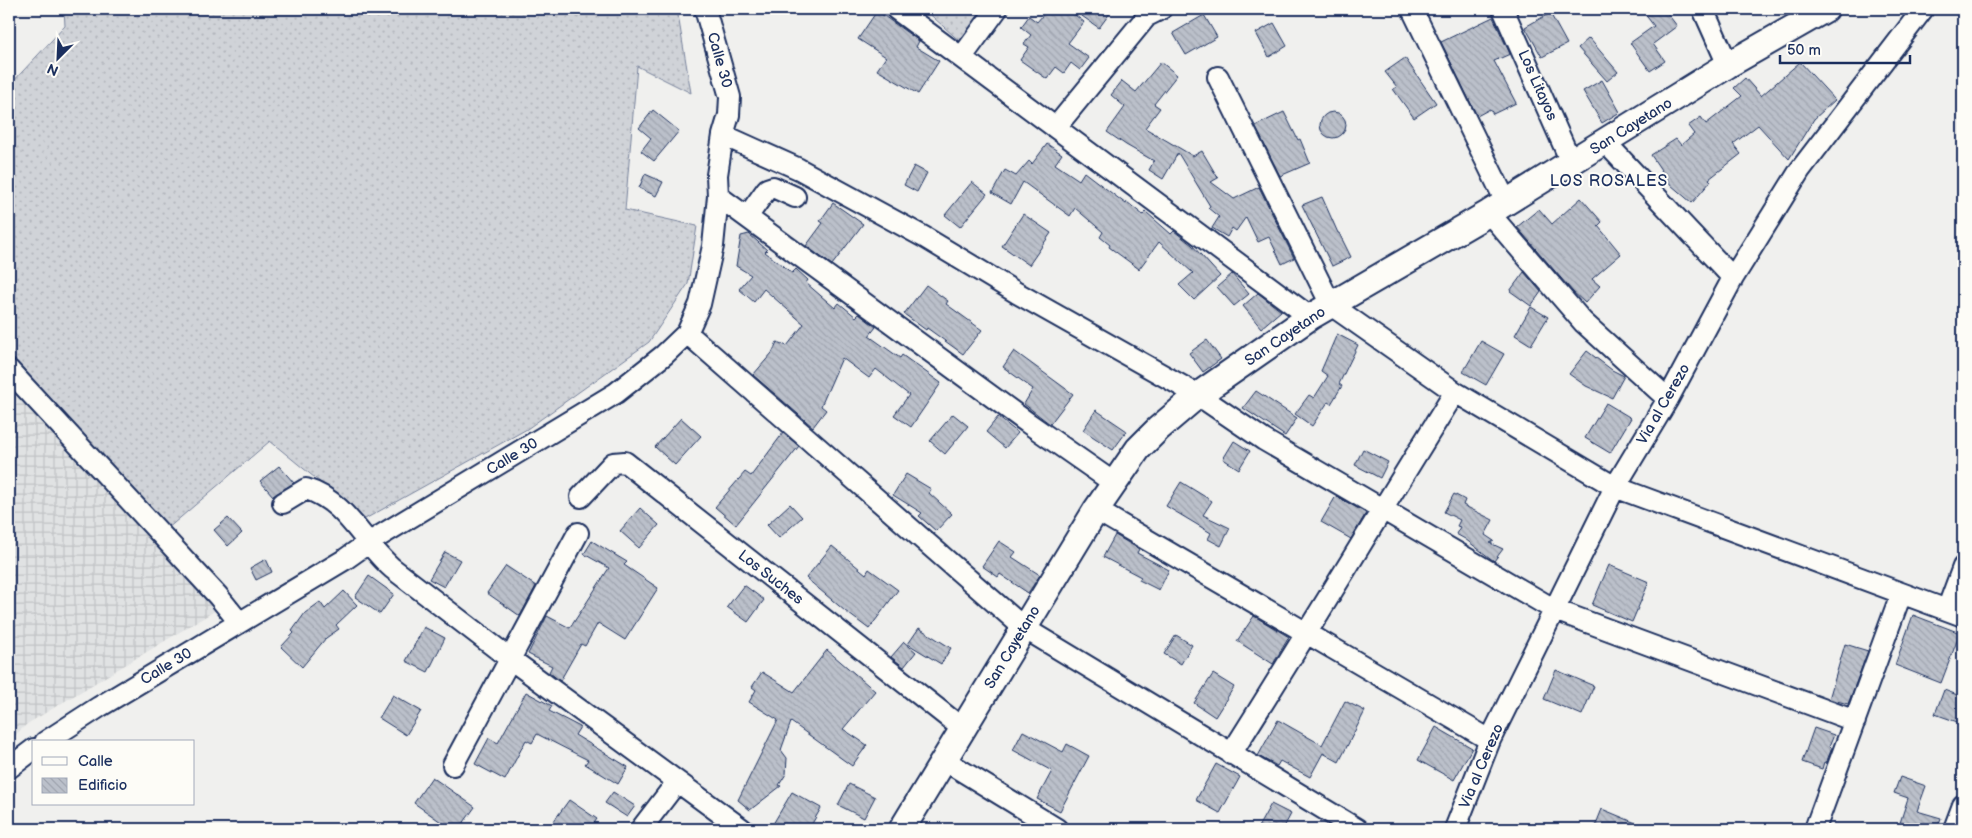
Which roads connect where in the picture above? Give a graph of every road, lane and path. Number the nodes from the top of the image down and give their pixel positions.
1 (706, 9) edge
2 (896, 9) edge
3 (997, 9) edge
4 (1162, 9) edge
5 (1412, 9) edge
6 (1503, 9) edge
7 (1703, 9) edge
8 (1826, 9) edge
9 (1923, 9) edge
10 (962, 57) junction
11 (1728, 64) junction
12 (1218, 77) dead end
13 (1056, 127) junction
14 (723, 136) junction
15 (1605, 142) junction
16 (1571, 162) junction
17 (718, 196) junction
18 (795, 198) dead end
19 (1498, 207) junction
20 (747, 217) junction
21 (1733, 278) junction
22 (1321, 311) junction
23 (687, 333) junction
24 (9, 370) edge
25 (1455, 392) junction
26 (1198, 395) junction
27 (1668, 399) junction
28 (1114, 483) junction
29 (1615, 488) junction
30 (581, 497) dead end
31 (283, 503) dead end
32 (1381, 509) junction
33 (1096, 510) junction
34 (578, 533) dead end
35 (364, 537) junction
36 (1963, 567) edge
37 (1901, 594) junction
38 (1555, 610) junction
39 (1955, 612) edge
40 (235, 616) junction
41 (1024, 628) junction
42 (1307, 634) junction
43 (509, 658) junction
44 (1855, 721) junction
45 (963, 729) junction
46 (47, 740) edge
47 (1490, 740) junction
48 (32, 751) edge
49 (1231, 754) junction
50 (944, 760) junction
51 (453, 765) dead end
52 (9, 768) edge
53 (678, 782) junction
54 (1963, 805) edge
55 (1458, 821) edge
56 (641, 829) edge
57 (742, 829) edge
58 (902, 829) edge
59 (1057, 829) edge
60 (1357, 829) edge
61 (1473, 829) edge
62 (1815, 829) edge
63 (1954, 829) edge

1 - 14 street, Calle 30
2 - 10 street
3 - 10 street
4 - 13 street
5 - 19 street
6 - 16 street, Los Litayos
7 - 11 street
8 - 11 main road, San Cayetano
9 - 21 street, Via al Cerezo
10 - 13 street
11 - 15 main road, San Cayetano
12 - 22 street
13 - 22 street
14 - 17 street, Calle 30
14 - 26 street
15 - 16 main road, San Cayetano
15 - 21 street
16 - 19 main road, San Cayetano
17 - 20 street
17 - 23 street, Calle 30
18 - 20 street
19 - 22 main road, San Cayetano
19 - 27 street
20 - 28 street
21 - 27 street, Via al Cerezo
22 - 25 street
22 - 26 main road, San Cayetano
23 - 35 street, Calle 30
23 - 41 street
24 - 40 street
25 - 29 street
25 - 32 street
26 - 28 main road, San Cayetano
26 - 32 street
27 - 29 street, Via al Cerezo
28 - 33 main road, San Cayetano
29 - 37 street
29 - 38 street, Via al Cerezo
30 - 45 street, Los Suches
31 - 35 street
32 - 38 street
32 - 42 street
33 - 41 main road, San Cayetano
33 - 42 street
34 - 43 street
35 - 40 street, Calle 30
35 - 43 street
36 - 39 street
37 - 39 street
37 - 44 street
38 - 44 street
38 - 47 street, Via al Cerezo
40 - 46 street, Calle 30
41 - 45 main road, San Cayetano
41 - 49 street
42 - 47 street
42 - 49 street
43 - 51 street
43 - 53 street
44 - 62 street
45 - 50 main road, San Cayetano
47 - 55 street, Via al Cerezo
48 - 52 street
49 - 60 street
50 - 58 main road, San Cayetano
50 - 59 street
53 - 56 street
53 - 57 street
54 - 63 street
55 - 61 street

